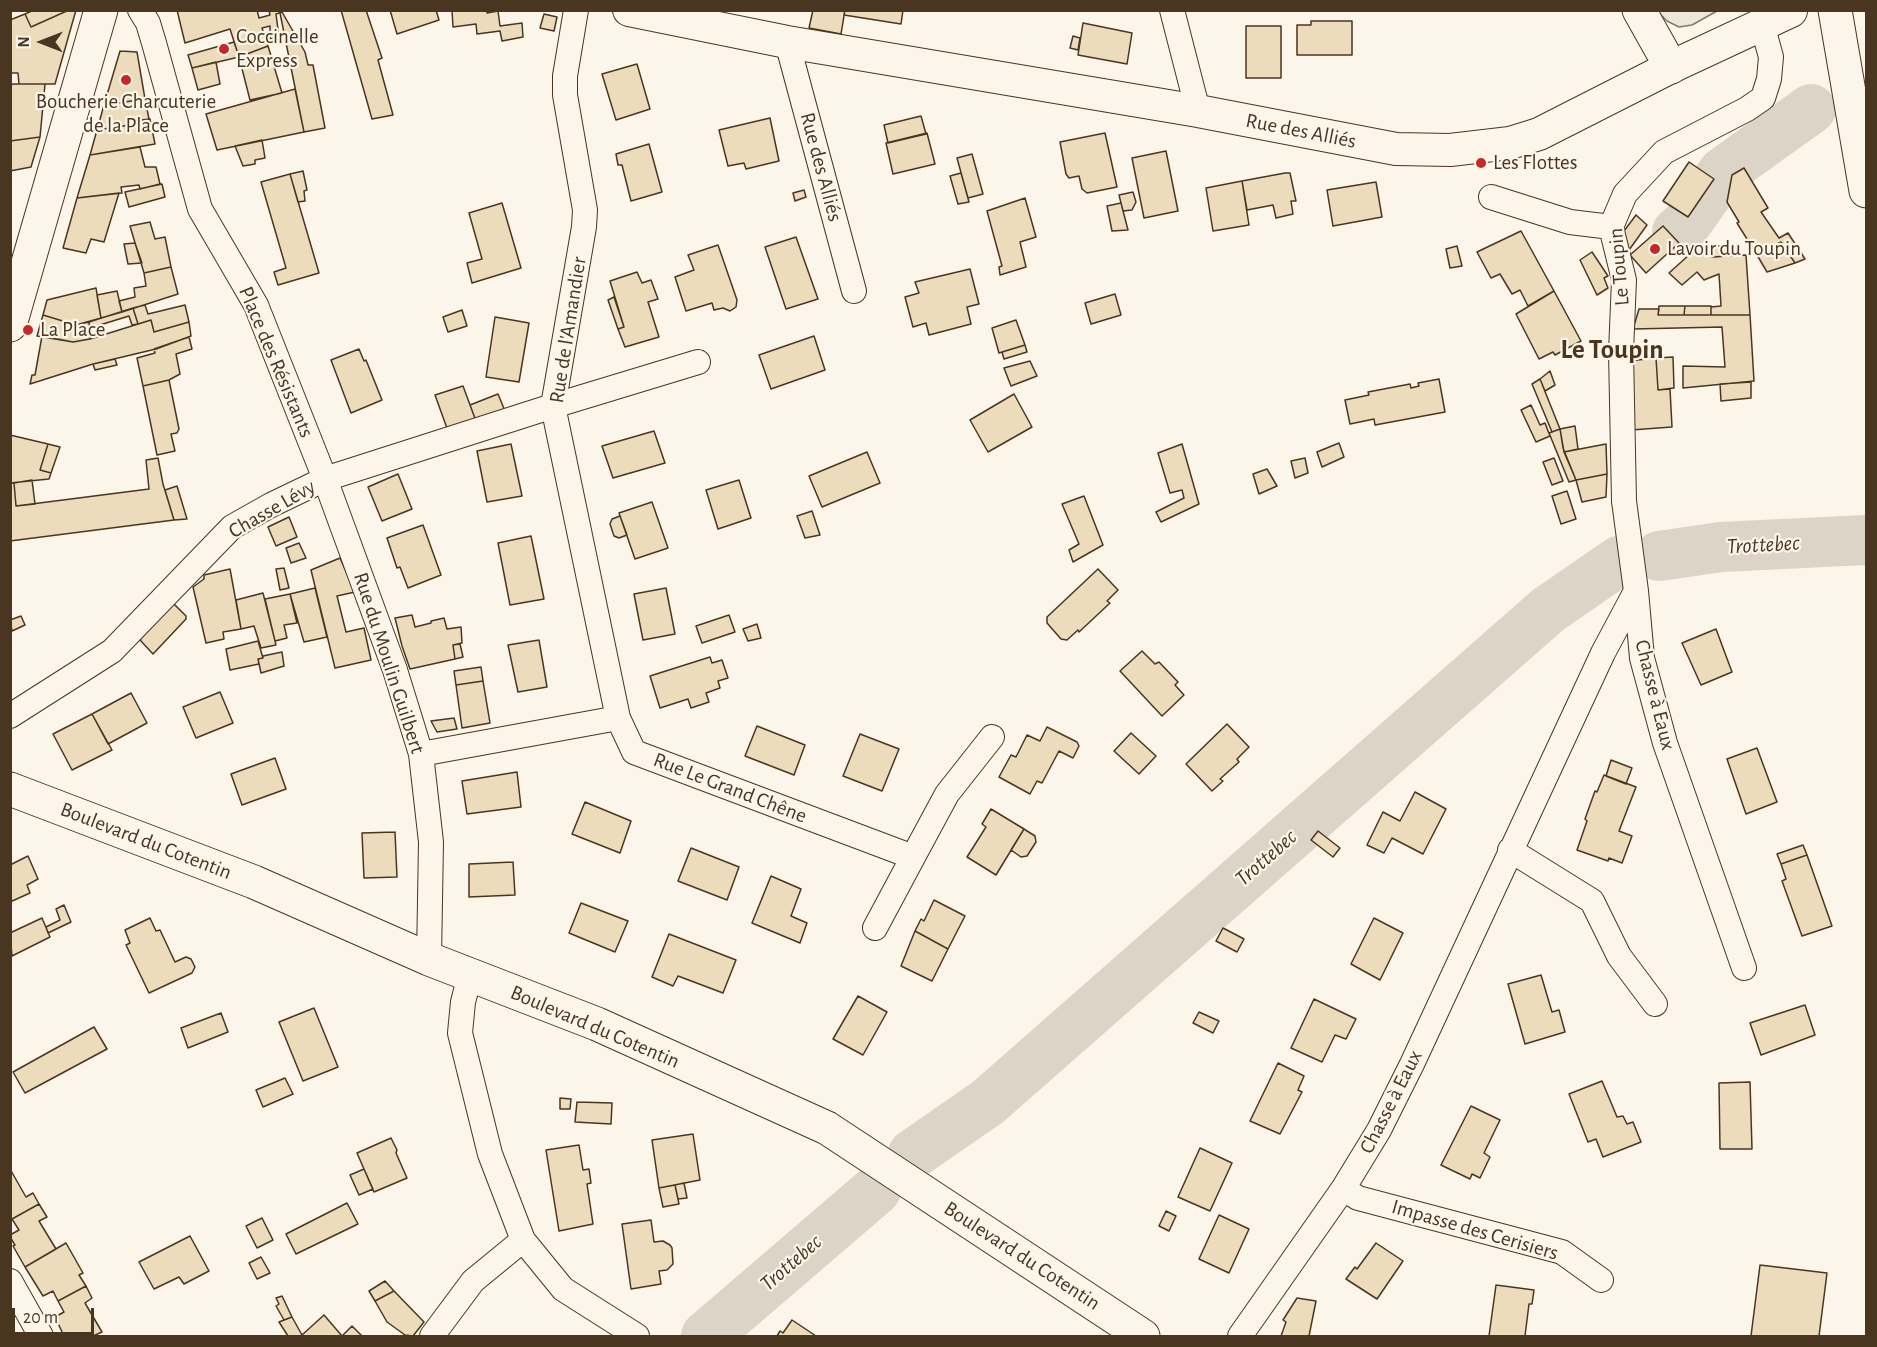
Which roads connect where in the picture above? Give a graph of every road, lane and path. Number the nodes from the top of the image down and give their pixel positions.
1 (101, 10) edge
2 (140, 10) edge
3 (576, 10) edge
4 (629, 10) edge
5 (1172, 10) edge
6 (1639, 10) edge
7 (1835, 10) edge
8 (1791, 11) edge
9 (1762, 24) junction
10 (787, 42) junction
11 (1671, 67) junction
12 (1198, 111) junction
13 (1866, 191) edge
14 (1491, 197) dead end
15 (1611, 227) junction
16 (854, 291) dead end
17 (10, 325) edge
18 (698, 362) dead end
19 (553, 406) junction
20 (325, 479) junction
21 (1633, 572) junction
22 (10, 716) edge
23 (618, 718) junction
24 (992, 736) dead end
25 (421, 754) junction
26 (10, 789) edge
27 (1510, 850) junction
28 (913, 857) junction
29 (875, 927) dead end
30 (429, 959) junction
31 (1744, 968) dead end
32 (470, 975) junction
33 (1655, 1004) dead end
34 (1343, 1189) junction
35 (523, 1240) junction
36 (1601, 1280) dead end
37 (10, 1281) edge
38 (42, 1336) edge
39 (432, 1336) edge
40 (637, 1336) edge
41 (1143, 1336) edge
42 (1240, 1336) edge

1 - 17 main road
2 - 20 street, Place des Résistants
3 - 19 street, Rue de l'Amandier
4 - 10 street, Rue des Alliés
5 - 12 street
6 - 11 main road
7 - 13 main road
8 - 9 street, Rue des Alliés
9 - 11 street, Rue des Alliés
9 - 15 street, Le Toupin
10 - 12 street, Rue des Alliés
10 - 16 street, Rue des Alliés
11 - 12 street, Rue des Alliés
14 - 15 street
15 - 21 street, Le Toupin
18 - 19 street, Chasse Lévy
19 - 20 street, Chasse Lévy
19 - 23 street, Rue de l'Amandier
20 - 22 street, Chasse Lévy
20 - 25 street, Rue du Moulin Guilbert
21 - 27 street, Chasse à Eaux
21 - 31 street, Chasse à Eaux
23 - 25 street
23 - 28 street, Rue Le Grand Chêne
24 - 28 street
25 - 30 street, Rue du Moulin Guilbert
26 - 30 main road, Boulevard du Cotentin
27 - 33 street
27 - 34 street, Chasse à Eaux
28 - 29 street
30 - 32 main road, Boulevard du Cotentin
32 - 35 street
32 - 41 main road, Boulevard du Cotentin
34 - 36 street, Impasse des Cerisiers
34 - 42 street, Chasse à Eaux
35 - 39 street
35 - 40 street
37 - 38 street

